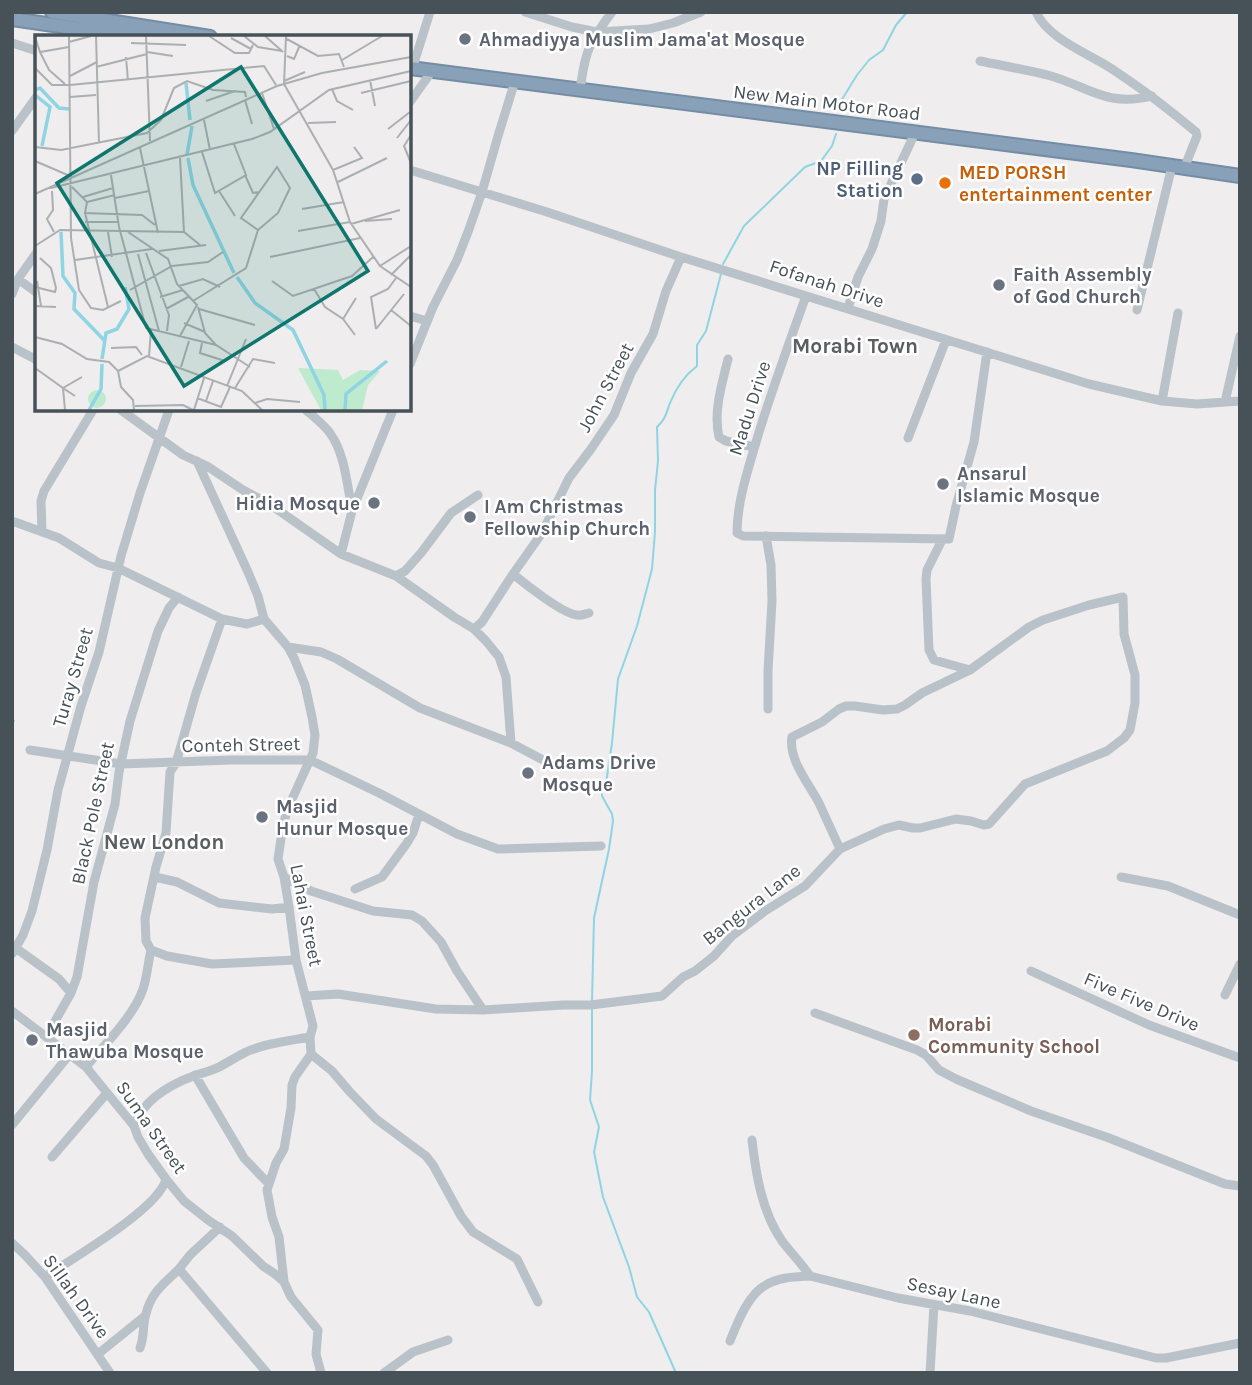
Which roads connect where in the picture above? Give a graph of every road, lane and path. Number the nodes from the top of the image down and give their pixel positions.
1 (52, 12) edge
2 (430, 12) edge
3 (525, 12) edge
4 (612, 12) edge
5 (701, 12) edge
6 (1037, 12) edge
7 (12, 19) edge
8 (82, 24) edge
9 (597, 32) junction
10 (136, 35) edge
11 (190, 35) edge
12 (12, 43) edge
13 (35, 50) edge
14 (980, 61) dead end
15 (411, 65) edge
16 (432, 71) junction
17 (516, 81) junction
18 (581, 83) junction
19 (1152, 96) junction
20 (35, 99) edge
21 (411, 101) edge
22 (12, 131) edge
23 (915, 133) junction
24 (1187, 161) junction
25 (1172, 166) junction
26 (1240, 169) edge
27 (411, 170) edge
28 (1240, 176) edge
29 (482, 192) junction
30 (35, 255) edge
31 (681, 257) junction
32 (18, 279) junction
33 (35, 292) edge
34 (12, 293) edge
35 (806, 296) junction
36 (848, 308) junction
37 (1136, 310) dead end
38 (1178, 313) dead end
39 (411, 316) edge
40 (427, 321) junction
41 (1240, 336) edge
42 (946, 340) junction
43 (12, 347) edge
44 (987, 352) junction
45 (35, 359) edge
46 (728, 359) dead end
47 (411, 361) edge
48 (1162, 401) junction
49 (1240, 401) edge
50 (1225, 402) junction
51 (92, 411) edge
52 (122, 411) edge
53 (170, 411) edge
54 (307, 411) edge
55 (393, 411) edge
56 (908, 438) dead end
57 (160, 439) junction
58 (754, 447) junction
59 (197, 461) junction
60 (478, 495) dead end
61 (352, 511) junction
62 (12, 521) edge
63 (42, 532) junction
64 (766, 536) junction
65 (942, 540) junction
66 (341, 554) junction
67 (118, 568) junction
68 (513, 575) junction
69 (396, 576) junction
70 (178, 597) junction
71 (589, 613) dead end
72 (222, 619) junction
73 (264, 619) junction
74 (474, 629) junction
75 (288, 647) junction
76 (970, 670) junction
77 (768, 709) dead end
78 (511, 743) junction
79 (30, 750) dead end
80 (69, 756) junction
81 (310, 760) junction
82 (543, 760) dead end
83 (176, 763) junction
84 (121, 764) junction
85 (419, 814) junction
86 (601, 846) dead end
87 (840, 849) junction
88 (155, 877) junction
89 (284, 877) junction
90 (1121, 877) dead end
91 (355, 889) dead end
92 (289, 908) junction
93 (1240, 915) edge
94 (151, 950) junction
95 (14, 952) edge
96 (296, 960) junction
97 (1240, 964) edge
98 (1031, 971) dead end
99 (71, 993) junction
100 (1225, 995) dead end
101 (306, 996) junction
102 (483, 1010) junction
103 (12, 1011) edge
104 (815, 1013) dead end
105 (47, 1037) junction
106 (310, 1037) junction
107 (70, 1054) junction
108 (311, 1054) junction
109 (1240, 1058) edge
110 (86, 1067) junction
111 (195, 1075) junction
112 (107, 1093) junction
113 (12, 1125) edge
114 (134, 1126) junction
115 (752, 1140) dead end
116 (52, 1157) dead end
117 (166, 1179) junction
118 (268, 1183) junction
119 (1240, 1186) edge
120 (220, 1227) junction
121 (12, 1243) edge
122 (179, 1269) junction
123 (810, 1276) junction
124 (44, 1277) junction
125 (284, 1282) junction
126 (538, 1302) dead end
127 (934, 1305) junction
128 (145, 1316) junction
129 (448, 1340) dead end
130 (730, 1341) dead end
131 (1240, 1343) edge
132 (140, 1348) dead end
133 (98, 1354) junction
134 (110, 1373) edge
135 (267, 1373) edge
136 (321, 1373) edge
137 (384, 1373) edge
138 (930, 1373) edge

1 - 8 highway
2 - 15 street
3 - 9 street
4 - 9 street
5 - 9 street
6 - 19 street
7 - 8 highway
8 - 10 highway
8 - 11 highway
9 - 18 street
12 - 13 street
14 - 19 street
15 - 16 highway, New Main Motor Road
15 - 18 highway, New Main Motor Road
16 - 17 highway, New Main Motor Road
16 - 21 street
17 - 23 highway, New Main Motor Road
17 - 29 street
18 - 24 highway, New Main Motor Road
19 - 24 street
20 - 22 street
23 - 25 highway, New Main Motor Road
23 - 36 street
24 - 26 highway, New Main Motor Road
25 - 28 highway, New Main Motor Road
25 - 37 street
27 - 29 street, Fofanah Drive
29 - 31 street, Fofanah Drive
29 - 40 street
30 - 32 street
31 - 35 street, Fofanah Drive
31 - 68 street, John Street
32 - 33 street
32 - 34 street
35 - 36 street, Fofanah Drive
35 - 58 street, Madu Drive
36 - 42 street, Fofanah Drive
38 - 48 street
39 - 40 street
40 - 47 street
41 - 50 street
42 - 44 street, Fofanah Drive
42 - 56 street
43 - 45 street
44 - 48 street, Fofanah Drive
44 - 65 street
46 - 58 street
48 - 50 street, Fofanah Drive
49 - 50 street, Fofanah Drive
51 - 63 street
52 - 57 street
53 - 57 street, Turay Street
54 - 61 street
55 - 61 street
57 - 59 street
57 - 67 street, Turay Street
58 - 64 street, Madu Drive
59 - 66 street
59 - 73 street, Lahai Street
60 - 69 street
61 - 66 street
62 - 63 street
63 - 67 street
64 - 65 street
64 - 77 street
65 - 76 street
66 - 69 street
67 - 70 street
67 - 80 street, Turay Street
68 - 71 street
68 - 74 street, John Street
69 - 74 street
70 - 72 street
70 - 84 street, Black Pole Street
72 - 73 street
72 - 83 street
73 - 75 street, Lahai Street
74 - 78 street
75 - 78 street
75 - 81 street, Lahai Street
76 - 87 street
76 - 87 street, Bangura Lane
78 - 82 street
79 - 80 street, Conteh Street
80 - 84 street, Conteh Street
80 - 95 street, Turay Street
81 - 83 street, Conteh Street
81 - 85 street, Conteh Street
81 - 89 street, Lahai Street
83 - 84 street, Conteh Street
83 - 88 street
84 - 99 street, Black Pole Street
85 - 86 street, Conteh Street
85 - 91 street
87 - 102 street, Bangura Lane
88 - 92 street
88 - 94 street
89 - 92 street, Lahai Street
89 - 102 street
90 - 93 street
92 - 96 street, Lahai Street
94 - 96 street
94 - 110 street
95 - 99 street
96 - 101 street, Lahai Street
97 - 100 street
98 - 109 street, Five Five Drive
99 - 105 street, Black Pole Street
101 - 102 street, Bangura Lane
101 - 106 street, Lahai Street
103 - 105 street, Suma Street
104 - 119 street
105 - 107 street, Suma Street
106 - 108 street
106 - 111 street
107 - 110 street, Suma Street
107 - 113 street
108 - 118 street
108 - 126 street
110 - 112 street, Suma Street
111 - 114 street
111 - 118 street
112 - 114 street, Suma Street
112 - 116 street
114 - 117 street, Suma Street
115 - 123 street
117 - 120 street, Suma Street
117 - 124 street
118 - 125 street
120 - 122 street
120 - 125 street, Suma Street
121 - 124 street, Sillah Drive
122 - 128 street
122 - 135 street
123 - 127 street, Sesay Lane
123 - 130 street
124 - 133 street, Sillah Drive
125 - 136 street
127 - 131 street, Sesay Lane
127 - 138 street
128 - 132 street
128 - 133 street
129 - 137 street
133 - 134 street, Sillah Drive

